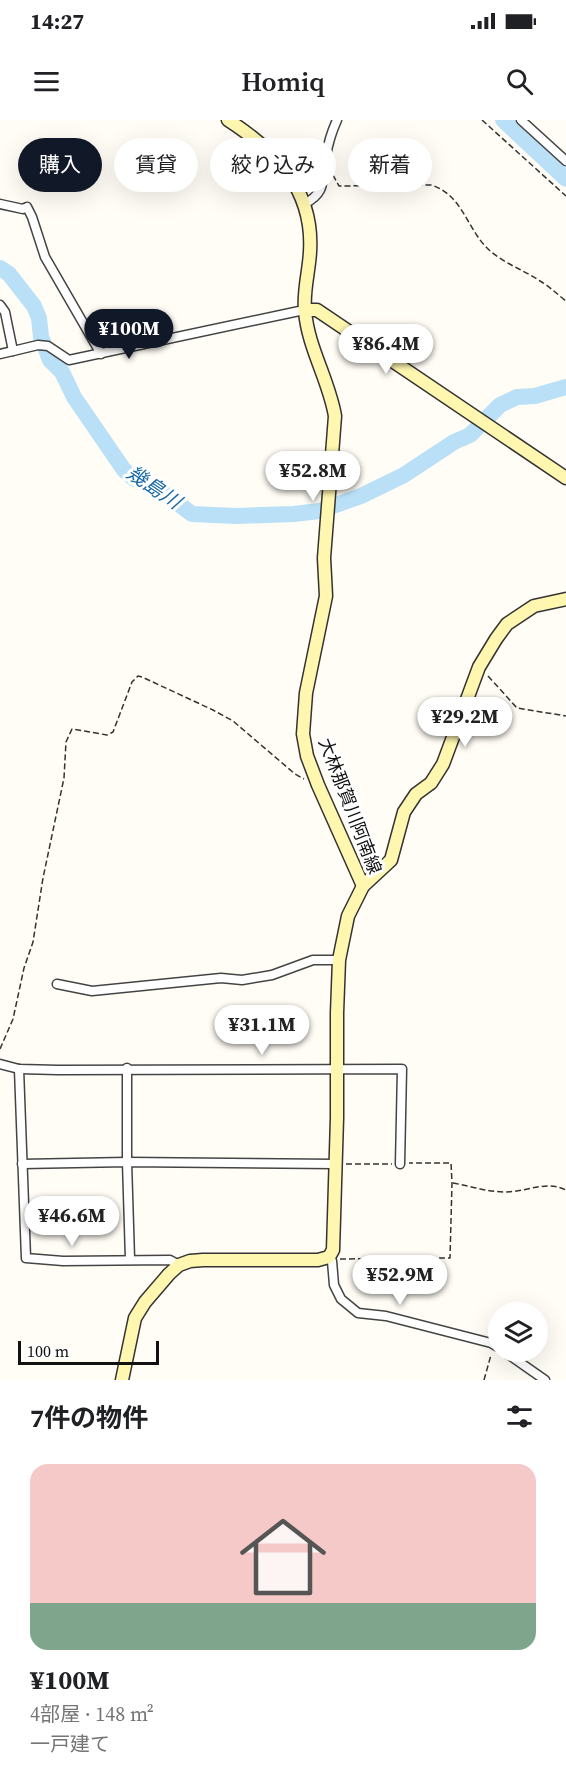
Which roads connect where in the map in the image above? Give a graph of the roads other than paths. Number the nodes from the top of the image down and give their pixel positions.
1 (228, 120) edge
2 (337, 120) edge
3 (522, 120) edge
4 (566, 161) edge
5 (0, 204) edge
6 (304, 204) junction
7 (0, 304) edge
8 (304, 310) junction
9 (13, 351) junction
10 (0, 354) edge
11 (101, 354) junction
12 (566, 478) edge
13 (566, 599) edge
14 (363, 886) junction
15 (339, 960) junction
16 (57, 984) dead end
17 (0, 1064) edge
18 (127, 1068) junction
19 (19, 1069) junction
20 (337, 1070) junction
21 (127, 1162) junction
22 (21, 1164) junction
23 (336, 1164) junction
24 (400, 1164) road end
25 (130, 1259) junction
26 (331, 1259) junction
27 (179, 1265) junction
28 (488, 1343) edge
29 (519, 1362) edge
30 (122, 1380) edge
31 (545, 1380) edge

1 - 6 main road, 大林那賀川阿南線
2 - 6 street
3 - 4 street
5 - 11 street
6 - 8 main road, 大林那賀川阿南線
7 - 9 street
8 - 11 street
8 - 12 main road
8 - 14 main road, 大林那賀川阿南線
9 - 10 street
9 - 11 street
13 - 14 main road
14 - 15 main road, 大林那賀川阿南線
15 - 16 street
15 - 20 main road, 大林那賀川阿南線
17 - 19 street
18 - 19 street
18 - 20 street
18 - 21 street
19 - 22 street
20 - 23 main road, 大林那賀川阿南線
20 - 24 street
21 - 22 street
21 - 23 street
21 - 25 street
22 - 25 street
23 - 26 main road, 大林那賀川阿南線
25 - 27 street
26 - 27 main road
26 - 28 street
27 - 30 main road
29 - 31 street

